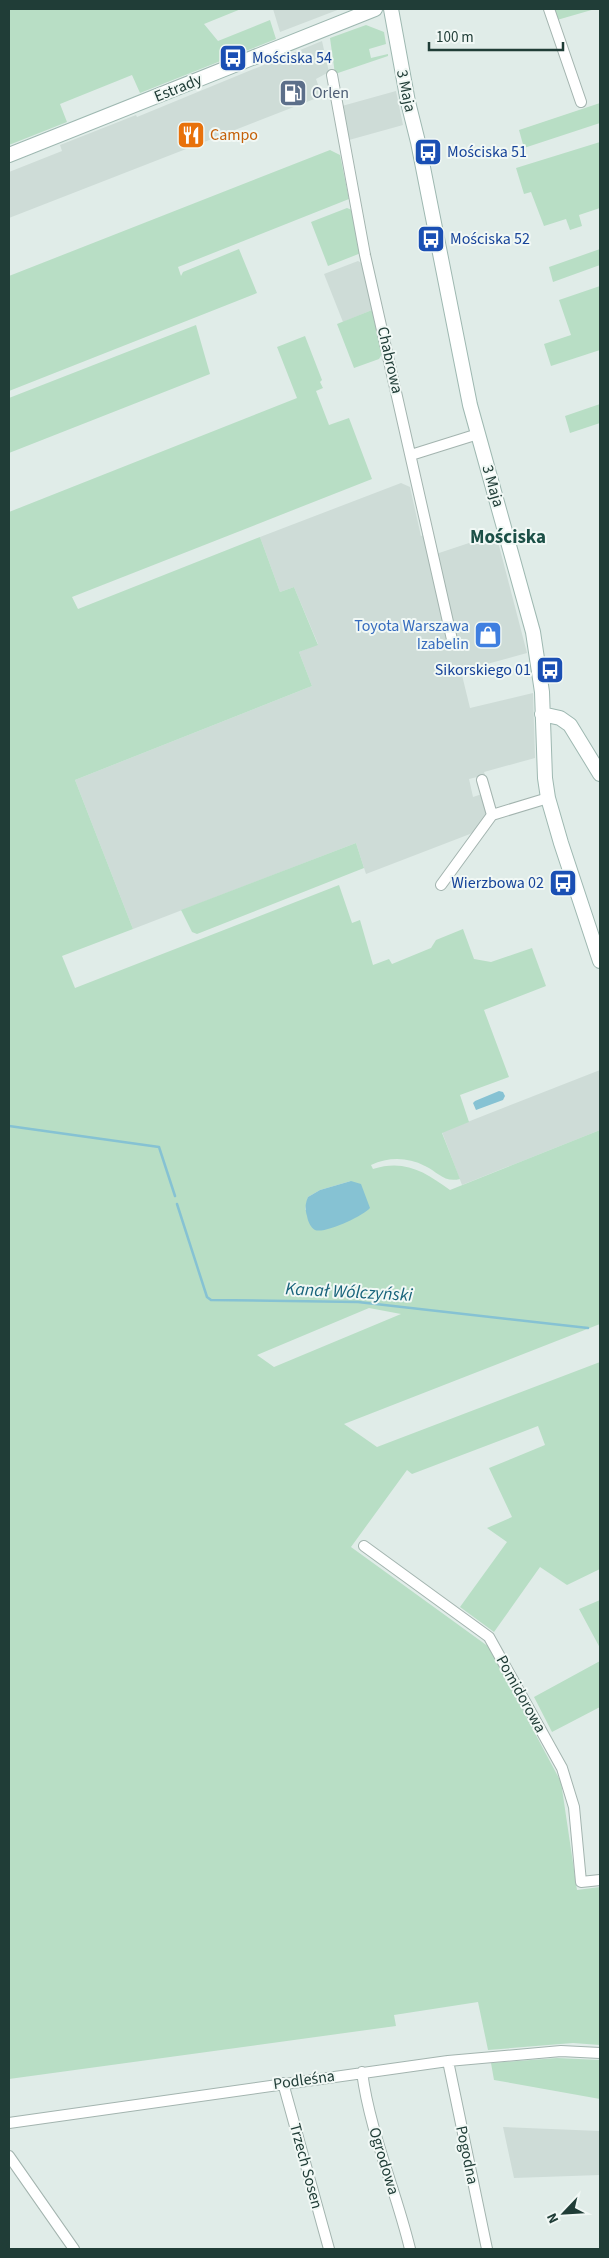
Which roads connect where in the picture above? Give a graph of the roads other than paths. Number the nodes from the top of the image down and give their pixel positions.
1 (375, 9) edge
2 (391, 9) edge
3 (549, 9) edge
4 (332, 76) dead end
5 (580, 102) dead end
6 (9, 155) edge
7 (478, 434) junction
8 (411, 455) junction
9 (452, 644) dead end
10 (542, 714) junction
11 (600, 774) edge
12 (482, 780) dead end
13 (548, 798) junction
14 (492, 815) junction
15 (441, 885) dead end
16 (600, 961) edge
17 (364, 1546) dead end
18 (600, 1880) edge
19 (600, 2053) edge
20 (448, 2061) junction
21 (362, 2072) junction
22 (284, 2083) junction
23 (9, 2123) edge
24 (9, 2156) edge
25 (74, 2249) edge
26 (329, 2249) edge
27 (410, 2249) edge
28 (487, 2249) edge

1 - 6 main road, Estrady
2 - 7 main road, 3 Maja
3 - 5 street
4 - 8 street, Chabrowa
7 - 8 street
7 - 10 main road, 3 Maja
8 - 9 street, Chabrowa
10 - 11 main road
10 - 13 main road, 3 Maja
12 - 14 street
13 - 14 street
13 - 16 main road, 3 Maja
14 - 15 street
17 - 18 street, Pomidorowa
19 - 20 street, Podleśna
20 - 21 street, Podleśna
20 - 28 street, Pogodna
21 - 22 street, Podleśna
21 - 27 street, Ogrodowa
22 - 23 street, Podleśna
22 - 26 street, Trzech Sosen
24 - 25 street

